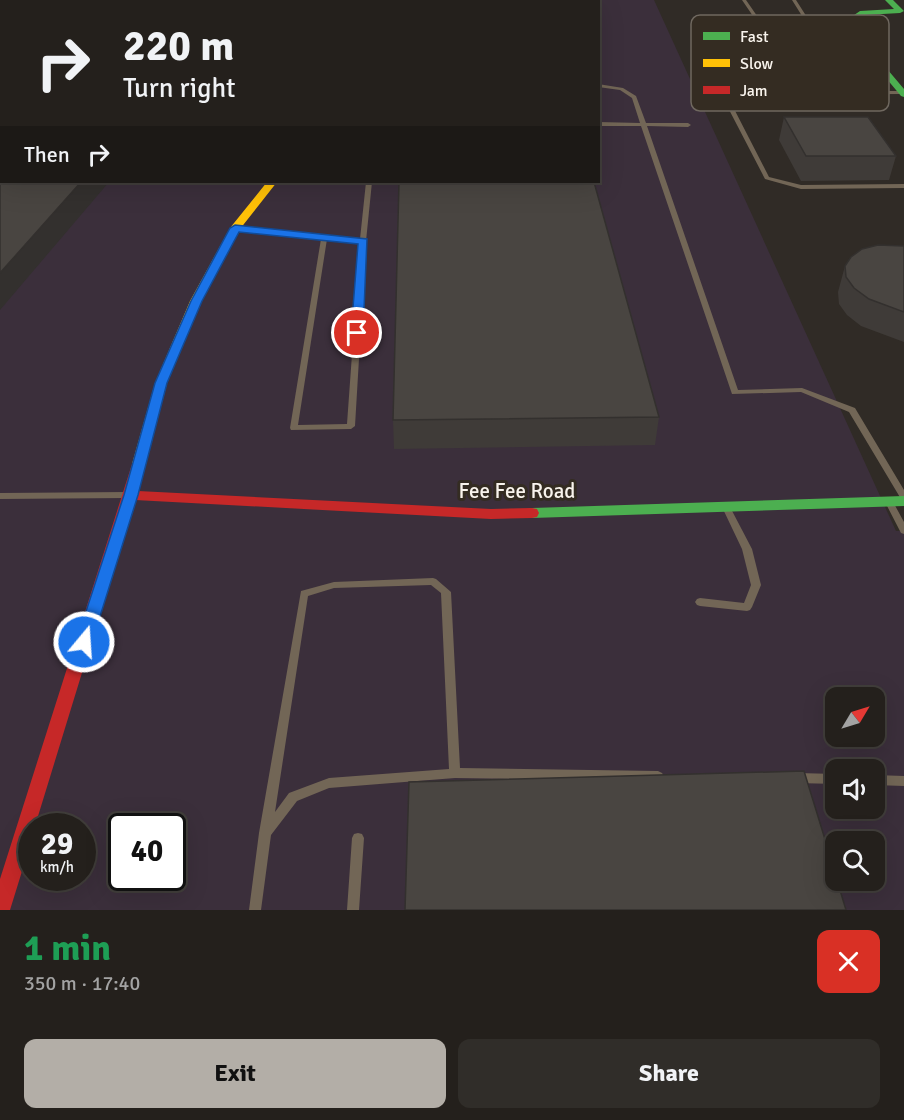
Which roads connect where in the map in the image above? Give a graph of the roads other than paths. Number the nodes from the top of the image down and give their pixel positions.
1 (744, 0) edge
2 (794, 0) edge
3 (889, 0) edge
4 (902, 11) edge
5 (754, 15) edge
6 (804, 15) edge
7 (858, 15) edge
8 (889, 76) edge
9 (600, 85) edge
10 (903, 93) edge
11 (733, 111) edge
12 (600, 124) edge
13 (643, 125) junction
14 (688, 125) dead end
15 (271, 183) edge
16 (369, 183) edge
17 (904, 186) edge
18 (235, 228) junction
19 (324, 237) junction
20 (363, 241) junction
21 (131, 495) junction
22 (0, 496) edge
23 (904, 499) edge
24 (889, 501) junction
25 (726, 507) junction
26 (904, 531) edge
27 (700, 602) dead end
28 (455, 773) junction
29 (668, 776) edge
30 (785, 778) edge
31 (825, 779) edge
32 (885, 780) edge
33 (904, 781) edge
34 (265, 833) junction
35 (358, 838) dead end
36 (0, 910) edge
37 (255, 910) edge
38 (352, 910) edge

1 - 5 lane
2 - 6 lane
3 - 4 street
4 - 7 street
8 - 10 street
9 - 13 lane
11 - 17 lane
12 - 13 lane
13 - 14 lane
13 - 23 lane
15 - 18 street
16 - 20 lane
18 - 19 lane
18 - 21 street
19 - 20 lane
19 - 20 lane
21 - 22 lane
21 - 25 street, Fee Fee Road
21 - 36 street
23 - 24 street, Fee Fee Road
24 - 25 street, Fee Fee Road
24 - 26 lane
25 - 27 lane
28 - 29 lane
28 - 34 lane
28 - 34 lane
30 - 31 lane
32 - 33 lane
34 - 37 lane
35 - 38 lane

